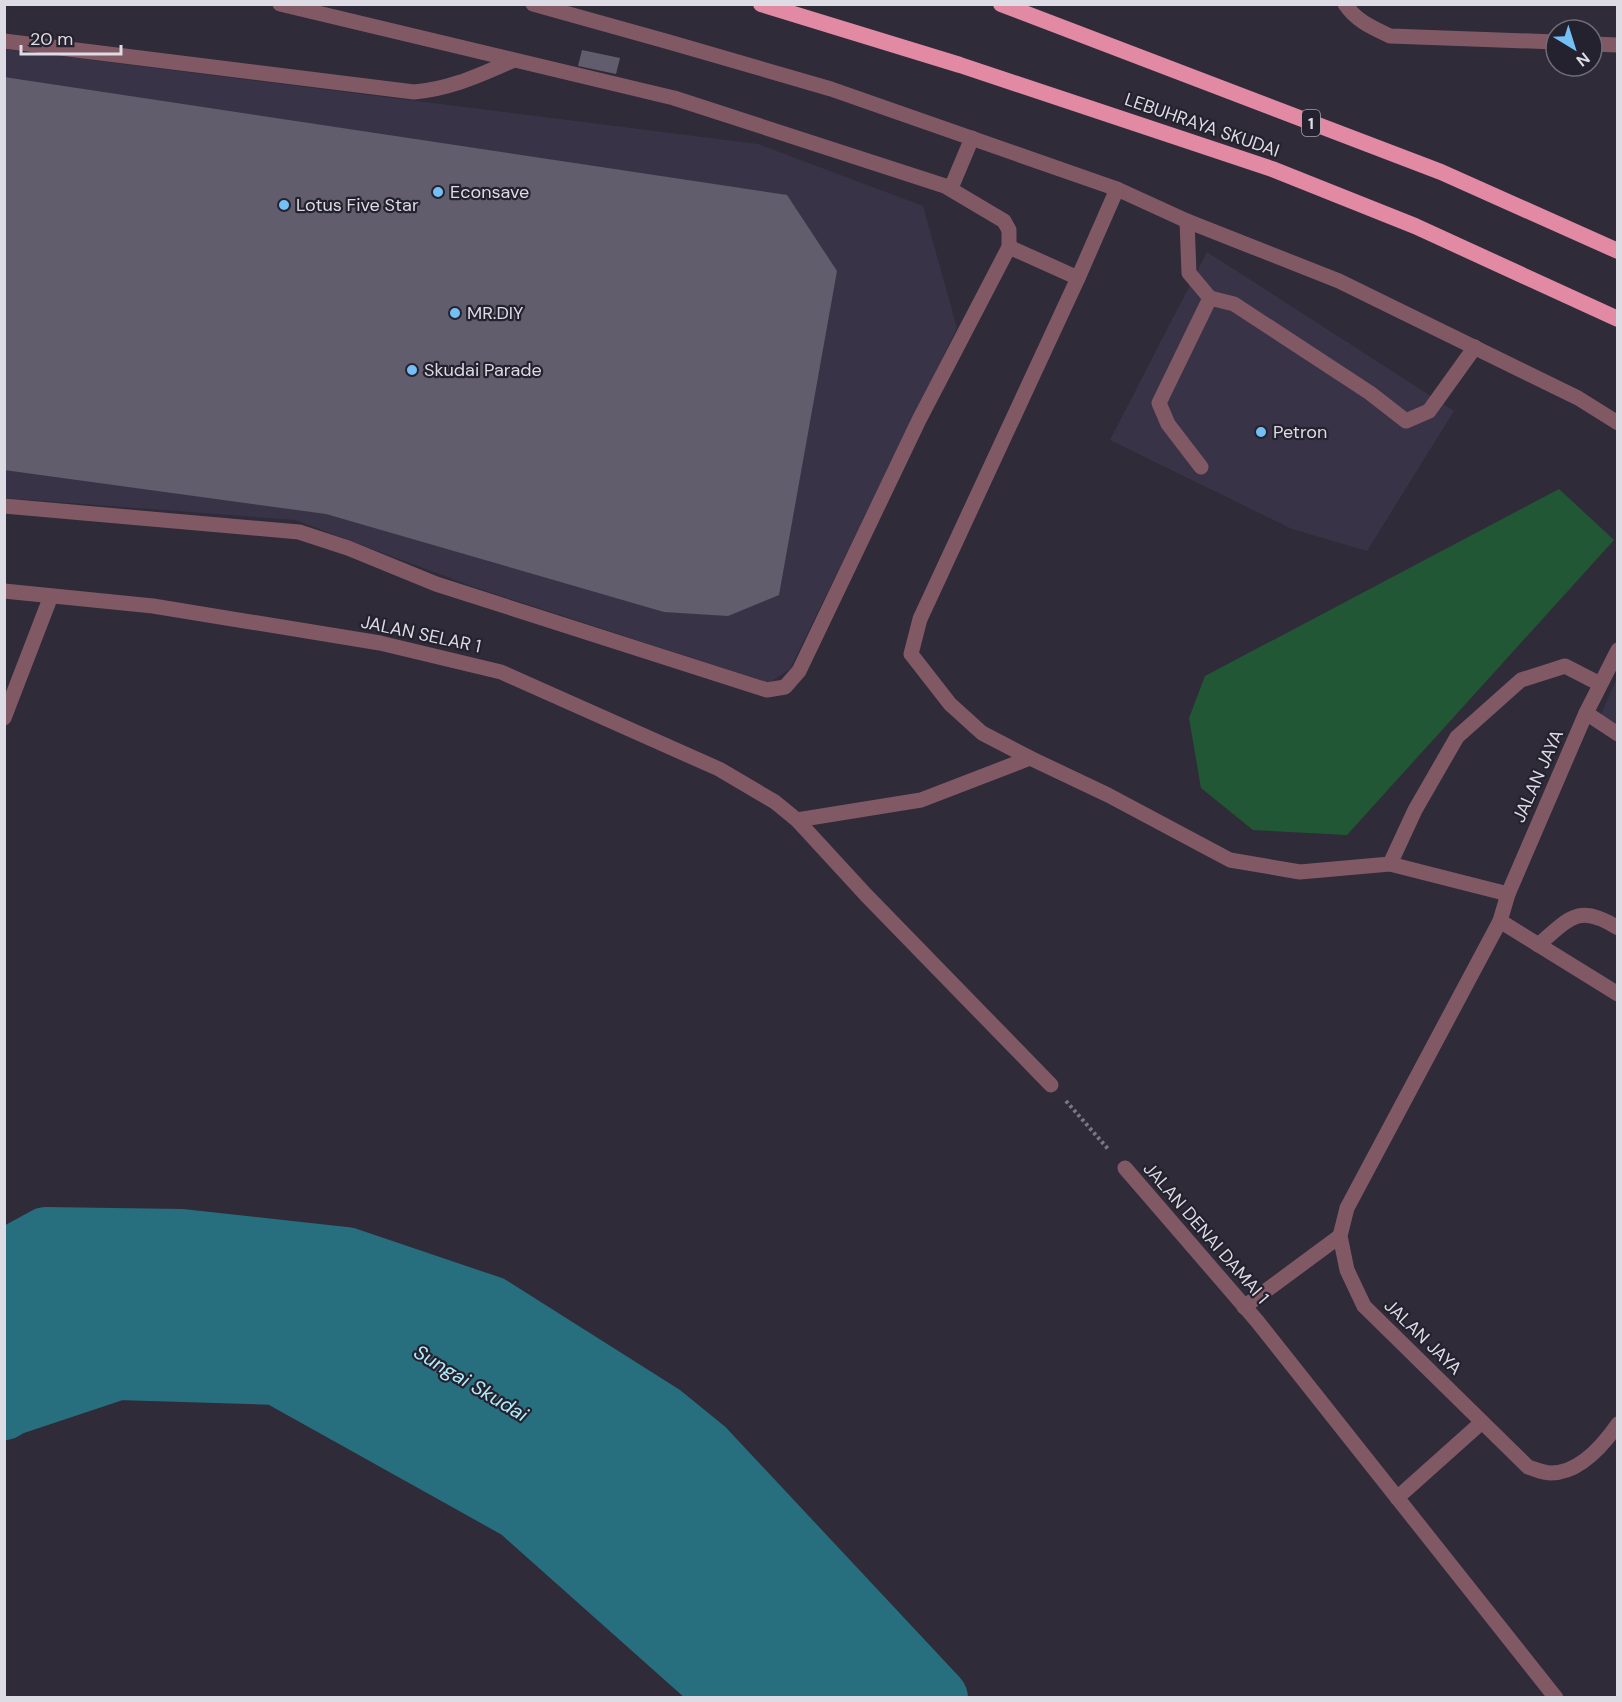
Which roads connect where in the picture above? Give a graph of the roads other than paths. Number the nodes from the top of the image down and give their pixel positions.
1 (280, 4) edge
2 (533, 4) edge
3 (761, 4) edge
4 (1001, 4) edge
5 (1345, 4) edge
6 (4, 42) edge
7 (1544, 42) edge
8 (512, 61) junction
9 (969, 137) junction
10 (948, 187) junction
11 (1117, 189) junction
12 (1187, 220) junction
13 (1009, 247) junction
14 (1617, 251) edge
15 (1078, 278) junction
16 (1210, 297) junction
17 (1617, 319) edge
18 (1475, 347) junction
19 (1617, 423) edge
20 (1201, 468) dead end
21 (4, 506) edge
22 (4, 591) edge
23 (51, 596) junction
24 (1617, 650) edge
25 (1600, 684) junction
26 (1586, 714) junction
27 (4, 718) edge
28 (1617, 734) edge
29 (1030, 758) junction
30 (797, 820) junction
31 (1390, 864) junction
32 (1508, 894) junction
33 (1500, 921) junction
34 (1617, 928) edge
35 (1538, 945) junction
36 (1617, 994) edge
37 (1051, 1085) road end
38 (1125, 1168) road end
39 (1340, 1236) junction
40 (1248, 1303) junction
41 (1482, 1422) junction
42 (1617, 1424) edge
43 (1402, 1495) junction
44 (1556, 1698) edge

1 - 8 street
2 - 9 street
3 - 17 highway, LEBUHRAYA SKUDAI
4 - 14 highway, 1
5 - 7 street
6 - 8 street
8 - 10 street
9 - 10 street
9 - 11 street
10 - 13 street
11 - 12 street
11 - 15 street
12 - 16 street
12 - 18 street
13 - 15 street
13 - 21 street
15 - 29 street
16 - 18 street
16 - 20 street
18 - 19 street
22 - 23 street, JALAN SELAR 1
23 - 27 street
23 - 30 street, JALAN SELAR 1
24 - 25 street, JALAN JAYA
25 - 26 street, JALAN JAYA
25 - 31 street
26 - 28 street
26 - 32 street, JALAN JAYA
29 - 30 street
29 - 31 street
30 - 37 street
31 - 32 street
32 - 33 street, JALAN JAYA
33 - 35 street
33 - 39 street, JALAN JAYA
34 - 35 street
35 - 36 street
38 - 40 street, JALAN DENAI DAMAI 1
39 - 40 street
39 - 41 street, JALAN JAYA
40 - 43 street, JALAN DENAI DAMAI 1
41 - 42 street, JALAN JAYA
41 - 43 street
43 - 44 street, JALAN DENAI DAMAI 1

